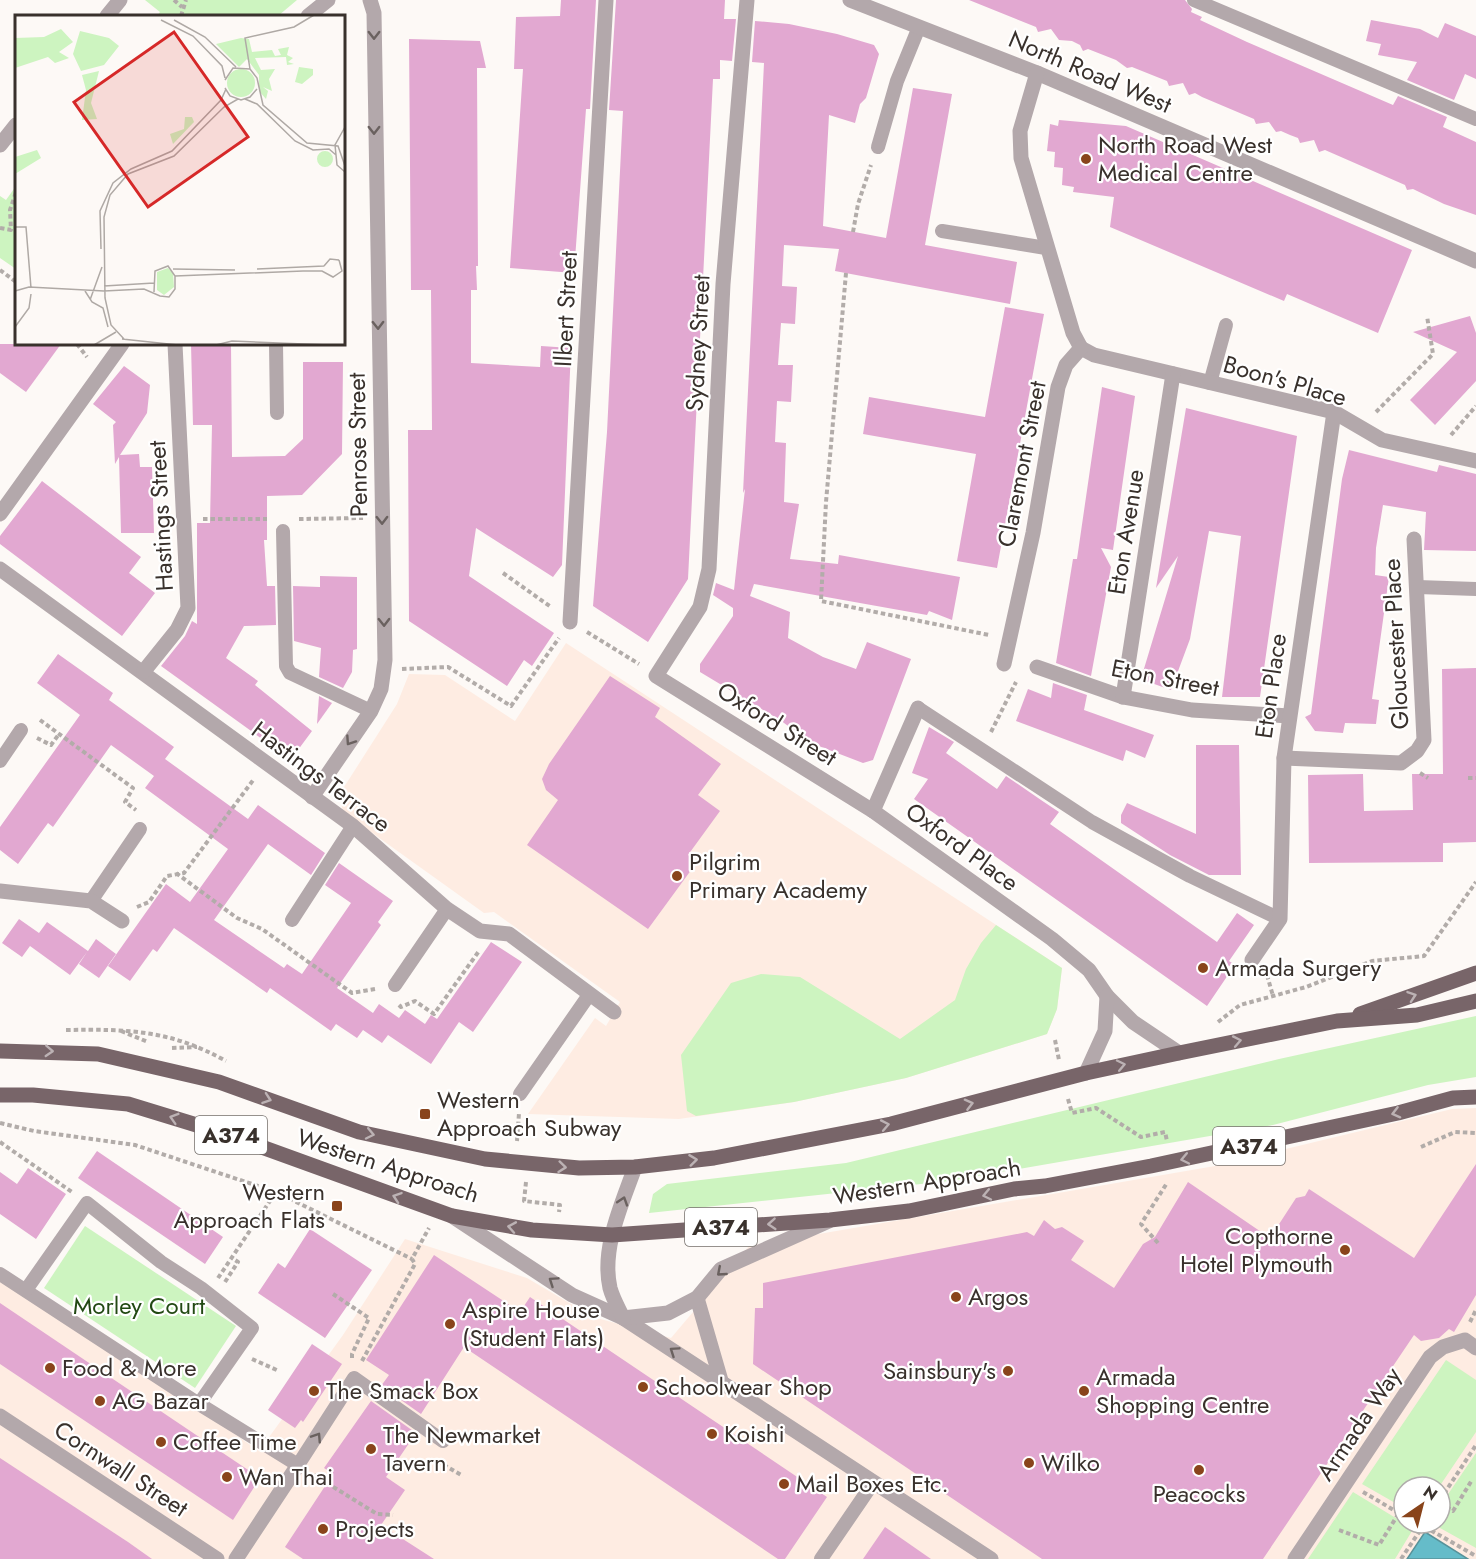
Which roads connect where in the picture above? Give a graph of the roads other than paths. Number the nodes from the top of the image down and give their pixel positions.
1 (120, 0) edge
2 (328, 0) edge
3 (370, 0) edge
4 (606, 0) edge
5 (747, 0) edge
6 (850, 0) edge
7 (1194, 0) edge
8 (108, 15) edge
9 (309, 15) edge
10 (919, 27) junction
11 (1037, 73) junction
12 (1476, 119) edge
13 (15, 126) edge
14 (0, 145) edge
15 (878, 147) road end
16 (942, 231) dead end
17 (1046, 248) junction
18 (1476, 261) edge
19 (1226, 325) dead end
20 (121, 345) edge
21 (175, 345) edge
22 (276, 345) edge
23 (1081, 348) junction
24 (1173, 374) junction
25 (1210, 383) junction
26 (1334, 412) junction
27 (277, 413) dead end
28 (1476, 461) edge
29 (0, 514) edge
30 (283, 531) dead end
31 (1414, 539) dead end
32 (0, 569) edge
33 (1418, 587) junction
34 (1476, 589) edge
35 (570, 621) road end
36 (1004, 664) dead end
37 (1037, 667) road end
38 (144, 671) junction
39 (656, 676) joint
40 (1123, 698) junction
41 (918, 708) joint
42 (371, 711) junction
43 (1289, 716) junction
44 (21, 730) dead end
45 (1284, 758) junction
46 (0, 761) edge
47 (312, 797) junction
48 (873, 811) junction
49 (353, 826) junction
50 (140, 829) road end
51 (0, 891) edge
52 (91, 901) junction
53 (447, 909) junction
54 (118, 919) road end
55 (1280, 919) junction
56 (292, 920) dead end
57 (1252, 960) dead end
58 (1476, 973) edge
59 (395, 985) dead end
60 (589, 995) junction
61 (1107, 996) junction
62 (1476, 1002) edge
63 (614, 1012) dead end
64 (1337, 1021) junction
65 (0, 1051) edge
66 (1179, 1053) junction
67 (1086, 1073) junction
68 (520, 1094) dead end
69 (0, 1095) edge
70 (1476, 1097) edge
71 (635, 1167) junction
72 (445, 1214) junction
73 (830, 1220) junction
74 (612, 1235) junction
75 (0, 1275) edge
76 (26, 1290) junction
77 (697, 1298) junction
78 (623, 1318) junction
79 (1476, 1348) edge
80 (722, 1384) junction
81 (199, 1404) junction
82 (0, 1416) edge
83 (443, 1441) dead end
84 (298, 1465) junction
85 (873, 1483) junction
86 (217, 1559) edge
87 (236, 1559) edge
88 (821, 1559) edge
89 (991, 1559) edge
90 (1296, 1559) edge

1 - 8 street
2 - 9 street
3 -> 42 street, Penrose Street
4 - 35 street, Ilbert Street
5 - 39 street, Sydney Street
6 - 10 street, North Road West
7 - 12 lane
10 - 11 street, North Road West
10 - 15 lane
11 - 17 street
11 - 18 street, North Road West
13 - 14 street
16 - 17 lane
17 - 23 street
19 - 25 lane
20 - 29 street
21 - 38 street, Hastings Street
22 - 27 lane
23 - 24 street, Boon's Place
23 - 36 street, Claremont Street
24 - 25 street, Boon's Place
24 - 40 street, Eton Avenue
25 - 26 street, Boon's Place
26 - 28 street, Boon's Place
26 - 43 street, Eton Place
30 - 42 lane
31 - 33 street, Gloucester Place
32 - 38 street, Hastings Terrace
33 - 34 lane
33 - 45 street, Gloucester Place
37 - 40 street, Eton Street
38 - 47 street, Hastings Terrace
39 - 48 street, Oxford Street
40 - 43 street, Eton Street
41 - 48 street, Oxford Place
41 - 55 lane
42 -> 47 street, Penrose Street
43 - 45 street, Eton Place
44 - 46 lane
45 - 55 street, Eton Place
47 - 49 street, Hastings Terrace
48 - 61 street, Oxford Place
49 - 53 street, Hastings Terrace
49 - 56 lane
50 - 52 lane
51 - 52 street
52 - 54 street
53 - 59 lane
53 - 60 street, Hastings Terrace
55 - 57 street
64 -> 58 main road
60 - 63 street, Hastings Terrace
60 - 68 lane
61 - 66 street, Oxford Place
61 - 67 street
62 - 64 main road, Western Approach / A374
66 -> 64 main road, Western Approach / A374
65 -> 71 main road, Western Approach / A374
67 -> 66 main road, Western Approach / A374
71 -> 67 main road, Western Approach / A374
72 -> 69 main road, Western Approach / A374
70 -> 73 main road, Western Approach / A374
74 -> 71 street
74 -> 72 main road, Western Approach / A374
78 -> 72 street
73 -> 74 main road, Western Approach / A374
73 -> 77 street
74 - 78 street
75 - 76 lane
76 - 81 lane
76 - 81 lane
77 - 78 street
77 - 80 street
80 -> 78 street
79 - 90 street, Armada Way
80 - 85 street
81 - 84 lane
82 - 86 street, Cornwall Street
84 -> 83 lane
84 - 87 street
85 - 88 lane
85 - 89 street

